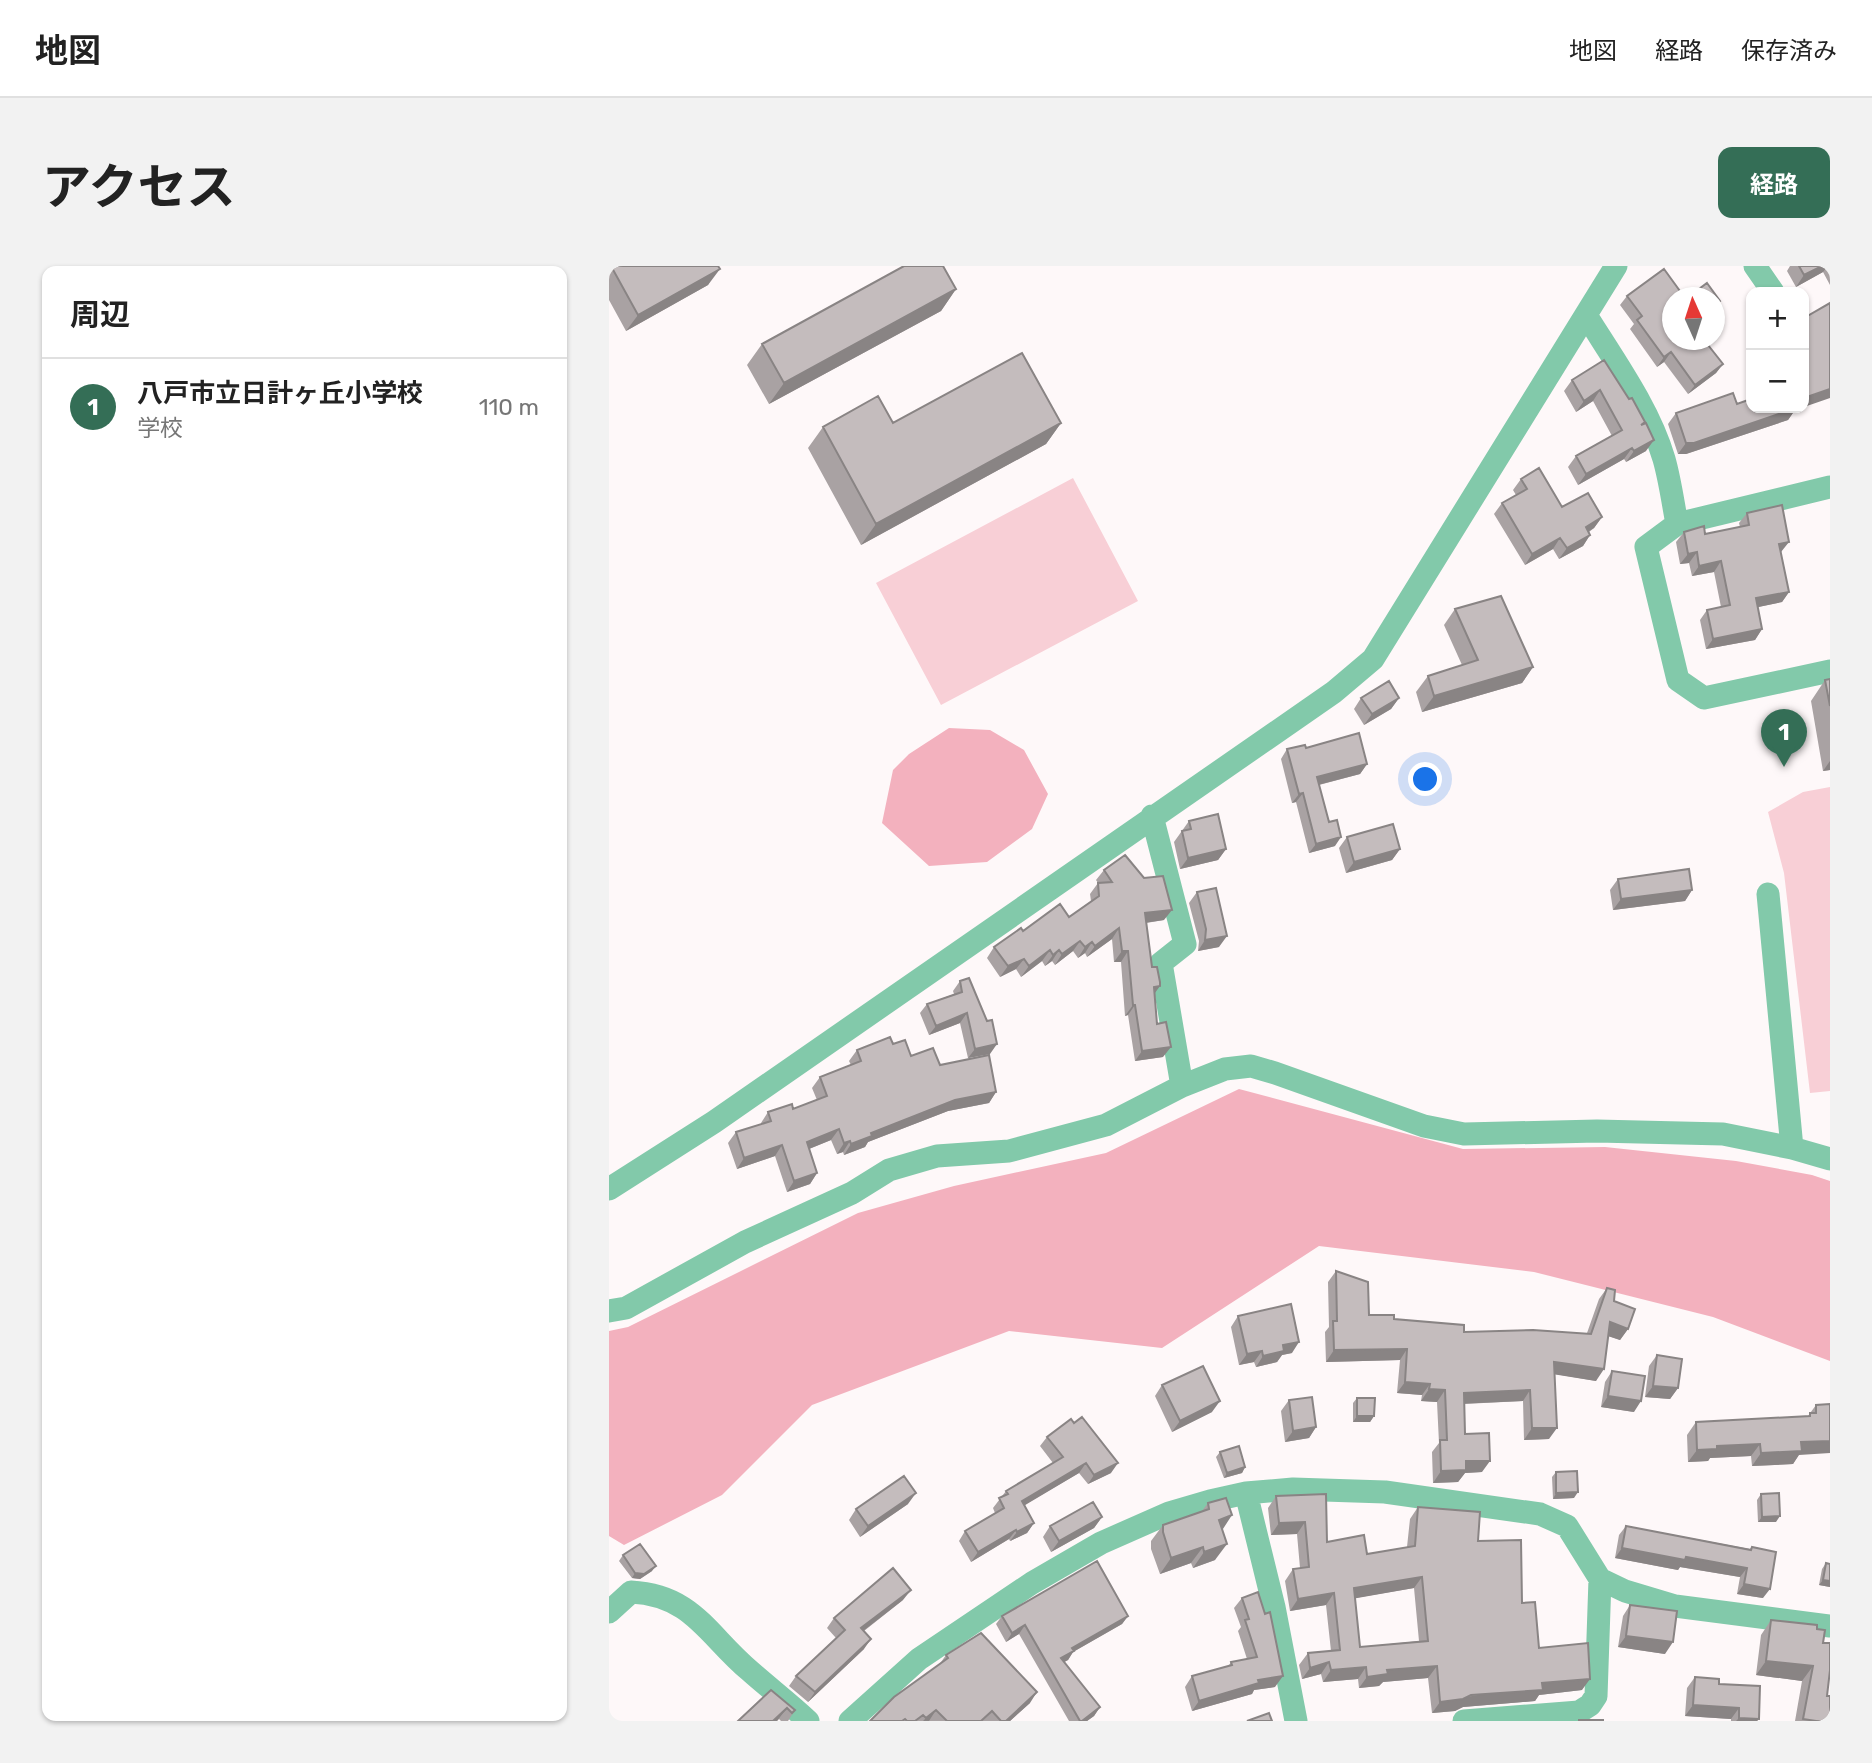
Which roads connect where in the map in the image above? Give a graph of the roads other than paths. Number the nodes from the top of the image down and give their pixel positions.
1 (1616, 266) edge
2 (1755, 266) edge
3 (1770, 287) edge
4 (1586, 315) junction
5 (1830, 487) edge
6 (1677, 524) junction
7 (1830, 671) edge
8 (1152, 816) junction
9 (1768, 894) dead end
10 (1182, 1086) junction
11 (1792, 1148) junction
12 (1830, 1159) edge
13 (609, 1189) edge
14 (609, 1311) edge
15 (1246, 1493) junction
16 (1600, 1579) junction
17 (609, 1612) edge
18 (1830, 1626) edge
19 (808, 1721) edge
20 (850, 1721) edge
21 (1296, 1721) edge
22 (1464, 1721) edge

1 - 4 street
2 - 3 street
4 - 6 street
4 - 8 street
5 - 6 street
6 - 7 street
8 - 10 street
8 - 13 street
9 - 11 street
10 - 11 street
10 - 14 street
11 - 12 street
15 - 16 street
15 - 20 street
15 - 21 street
16 - 18 street
16 - 22 street
17 - 19 street

